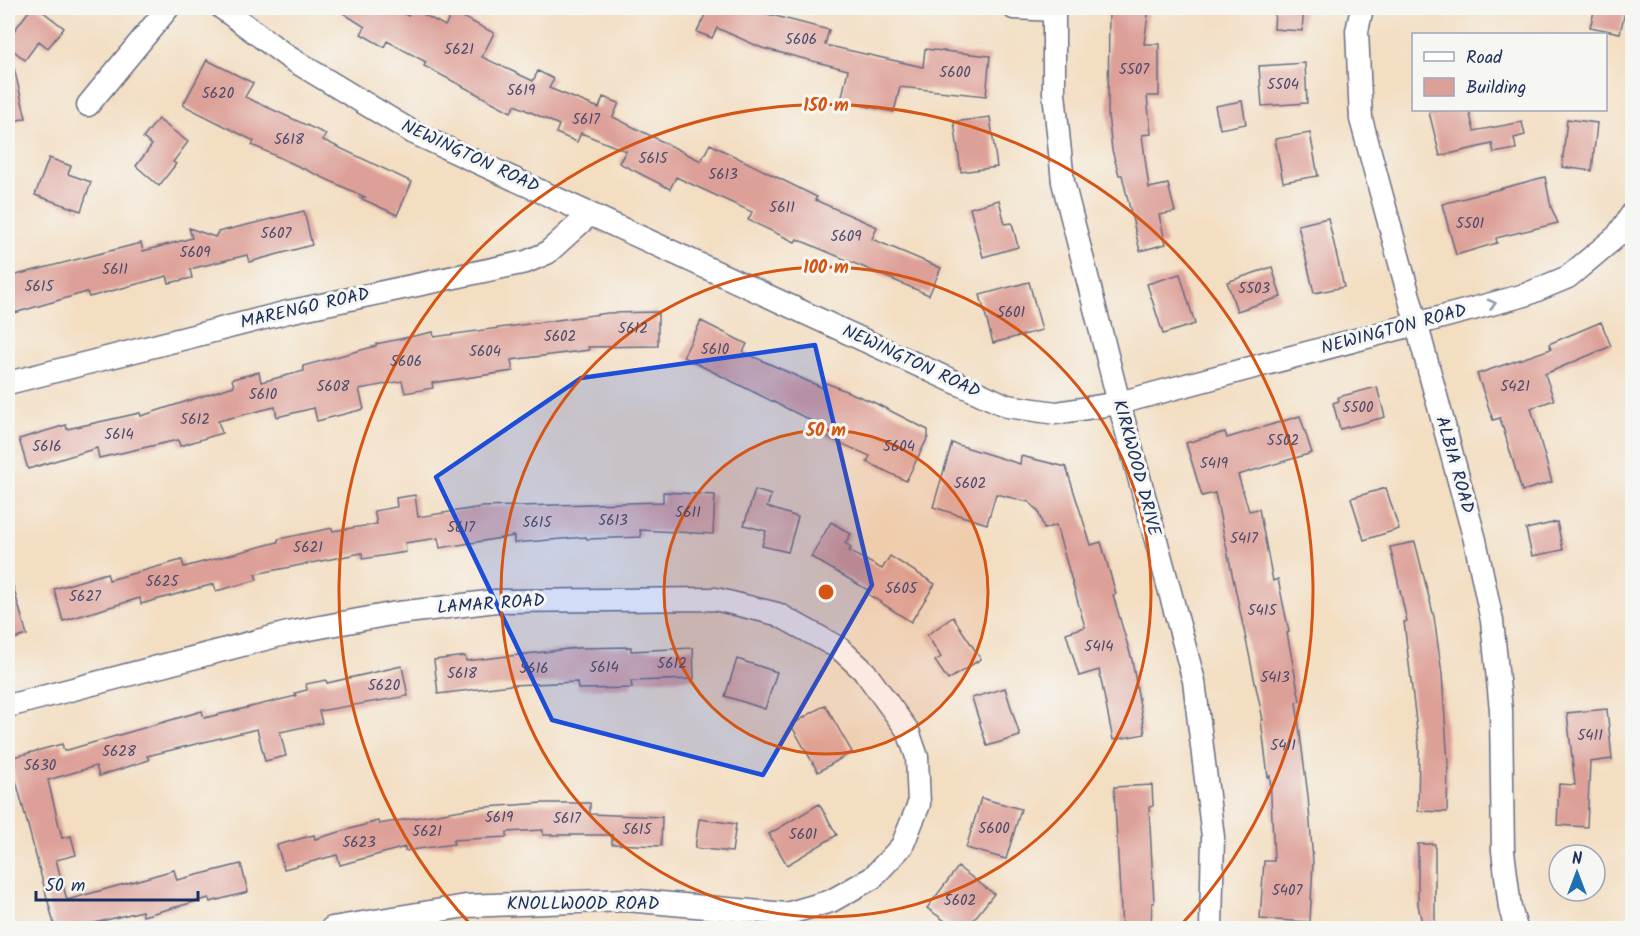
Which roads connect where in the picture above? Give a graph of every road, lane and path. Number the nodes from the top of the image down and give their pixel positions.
1 (168, 8) edge
2 (222, 8) edge
3 (1014, 8) edge
4 (1362, 8) edge
5 (1054, 9) edge
6 (88, 105) dead end
7 (590, 214) junction
8 (1632, 214) edge
9 (1415, 324) junction
10 (8, 383) edge
11 (1119, 404) junction
12 (8, 706) edge
13 (917, 757) joint
14 (332, 928) edge
15 (1211, 928) edge
16 (1516, 928) edge

1 - 6 street
2 - 7 street, NEWINGTON ROAD
3 - 5 street
4 - 9 street, ALBIA ROAD
5 - 11 street, KIRKWOOD DRIVE
7 - 10 street, MARENGO ROAD
7 - 11 street, NEWINGTON ROAD
9 -> 8 street, NEWINGTON ROAD
9 - 11 street, NEWINGTON ROAD
9 - 16 street, ALBIA ROAD
11 - 15 street, KIRKWOOD DRIVE
12 - 13 street, LAMAR ROAD
13 - 14 street, KNOLLWOOD ROAD

